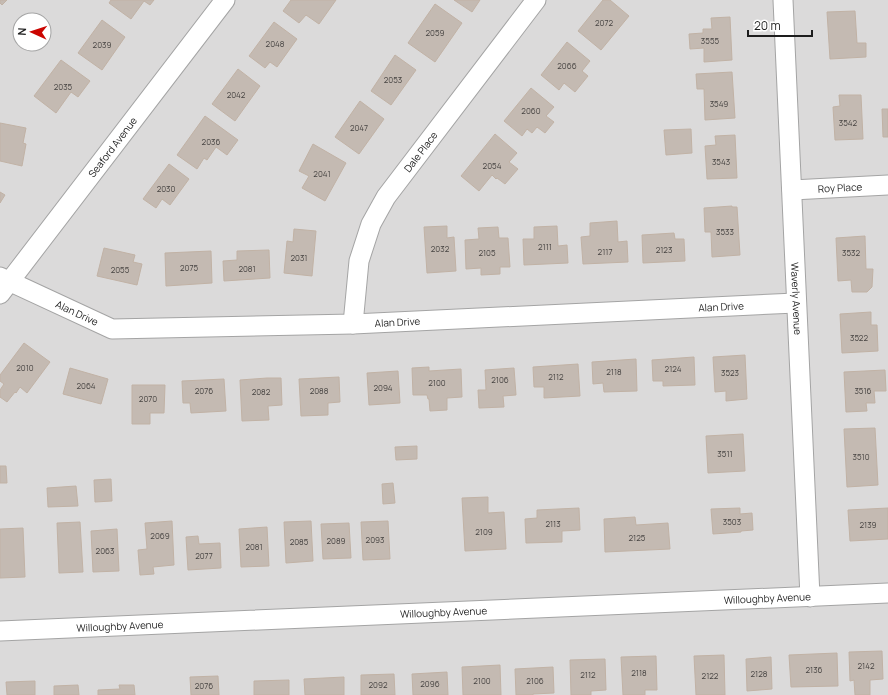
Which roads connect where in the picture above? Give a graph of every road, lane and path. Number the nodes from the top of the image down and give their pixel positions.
1 (225, 0) edge
2 (536, 0) edge
3 (783, 0) edge
4 (888, 186) edge
5 (792, 190) junction
6 (3, 285) edge
7 (796, 303) junction
8 (353, 324) junction
9 (888, 593) edge
10 (810, 597) junction
11 (0, 631) edge

1 - 6 street, Seaford Avenue
2 - 8 street, Dale Place
3 - 5 street, Waverly Avenue
4 - 5 street, Roy Place
5 - 7 street, Waverly Avenue
6 - 8 street, Alan Drive
7 - 8 street, Alan Drive
7 - 10 street, Waverly Avenue
9 - 10 street, Willoughby Avenue
10 - 11 street, Willoughby Avenue

